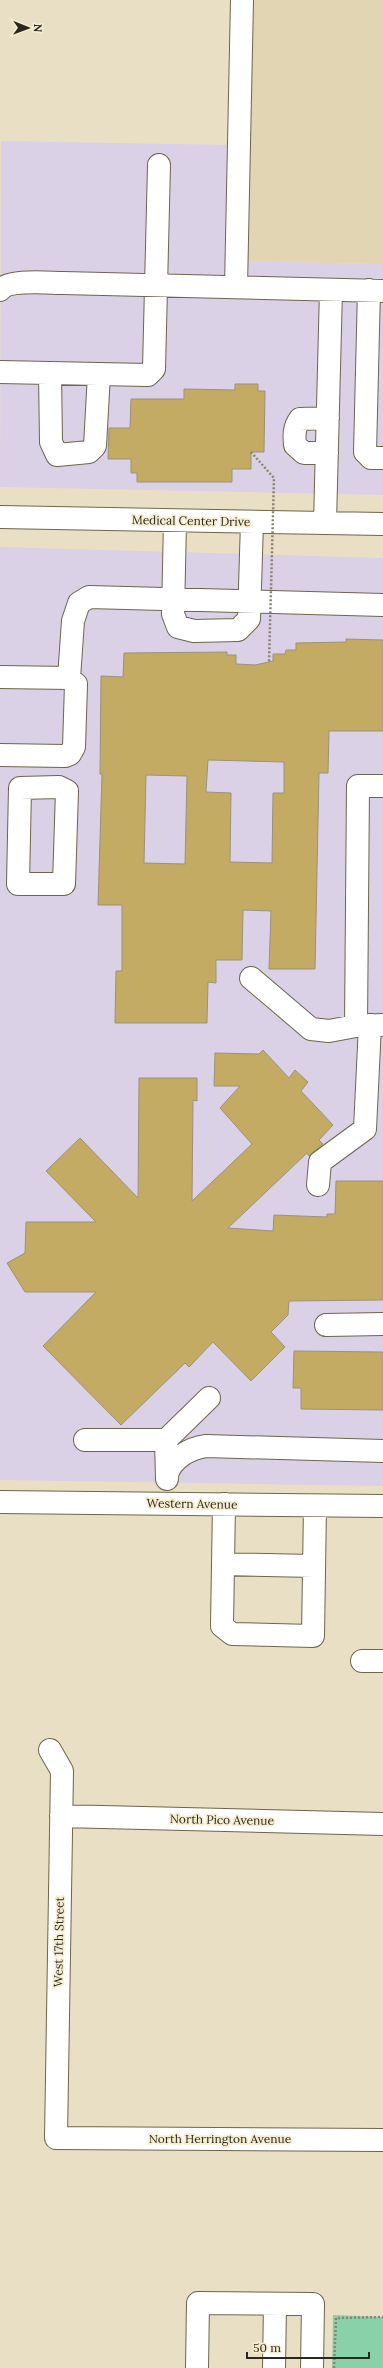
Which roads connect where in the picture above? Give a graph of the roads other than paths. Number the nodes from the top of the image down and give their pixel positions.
1 (242, 0) edge
2 (159, 165) dead end
3 (157, 286) junction
4 (236, 287) junction
5 (0, 290) edge
6 (331, 290) junction
7 (376, 291) edge
8 (0, 372) edge
9 (50, 373) junction
10 (99, 374) junction
11 (328, 418) junction
12 (327, 453) junction
13 (383, 458) edge
14 (0, 517) edge
15 (175, 521) junction
16 (252, 522) junction
17 (325, 523) junction
18 (383, 524) edge
19 (174, 601) junction
20 (250, 601) junction
21 (383, 605) edge
22 (0, 677) edge
23 (69, 678) junction
24 (0, 755) edge
25 (383, 786) edge
26 (10, 792) edge
27 (251, 978) dead end
28 (370, 1025) edge
29 (318, 1184) dead end
30 (383, 1324) edge
31 (326, 1325) dead end
32 (210, 1398) dead end
33 (85, 1440) dead end
34 (166, 1440) junction
35 (383, 1451) edge
36 (167, 1475) junction
37 (0, 1502) edge
38 (168, 1504) junction
39 (224, 1504) junction
40 (315, 1506) junction
41 (383, 1506) edge
42 (223, 1564) junction
43 (314, 1566) junction
44 (362, 1661) dead end
45 (383, 1661) edge
46 (50, 1750) dead end
47 (61, 1816) junction
48 (383, 1824) edge
49 (56, 2138) joint
50 (383, 2140) edge
51 (275, 2304) junction
52 (197, 2368) edge
53 (274, 2368) edge
54 (312, 2368) edge

1 - 4 street
2 - 3 street
3 - 4 street
3 - 5 street
3 - 10 street
4 - 6 street
6 - 7 street
6 - 11 street
7 - 13 street
8 - 9 street
9 - 10 street
9 - 10 street
11 - 12 street
11 - 12 street
12 - 17 street
14 - 15 street, Medical Center Drive
15 - 16 street, Medical Center Drive
15 - 19 street
16 - 17 street, Medical Center Drive
16 - 20 street
17 - 18 street, Medical Center Drive
19 - 20 street
19 - 20 street
19 - 23 street
20 - 21 street
22 - 23 street
23 - 24 street
25 - 28 street
26 - 26 street
27 - 28 street
28 - 29 street
30 - 31 street
32 - 34 street
33 - 34 street
34 - 36 street
35 - 36 street
36 - 38 street
37 - 38 street, Western Avenue
38 - 39 street, Western Avenue
39 - 40 street, Western Avenue
39 - 42 street
40 - 41 street, Western Avenue
40 - 43 street
42 - 43 street
42 - 43 street
44 - 45 street
46 - 47 street, West 17th Street
47 - 48 street, North Pico Avenue
47 - 49 street, West 17th Street
49 - 50 street, North Herrington Avenue
51 - 52 street
51 - 53 street
51 - 54 street

